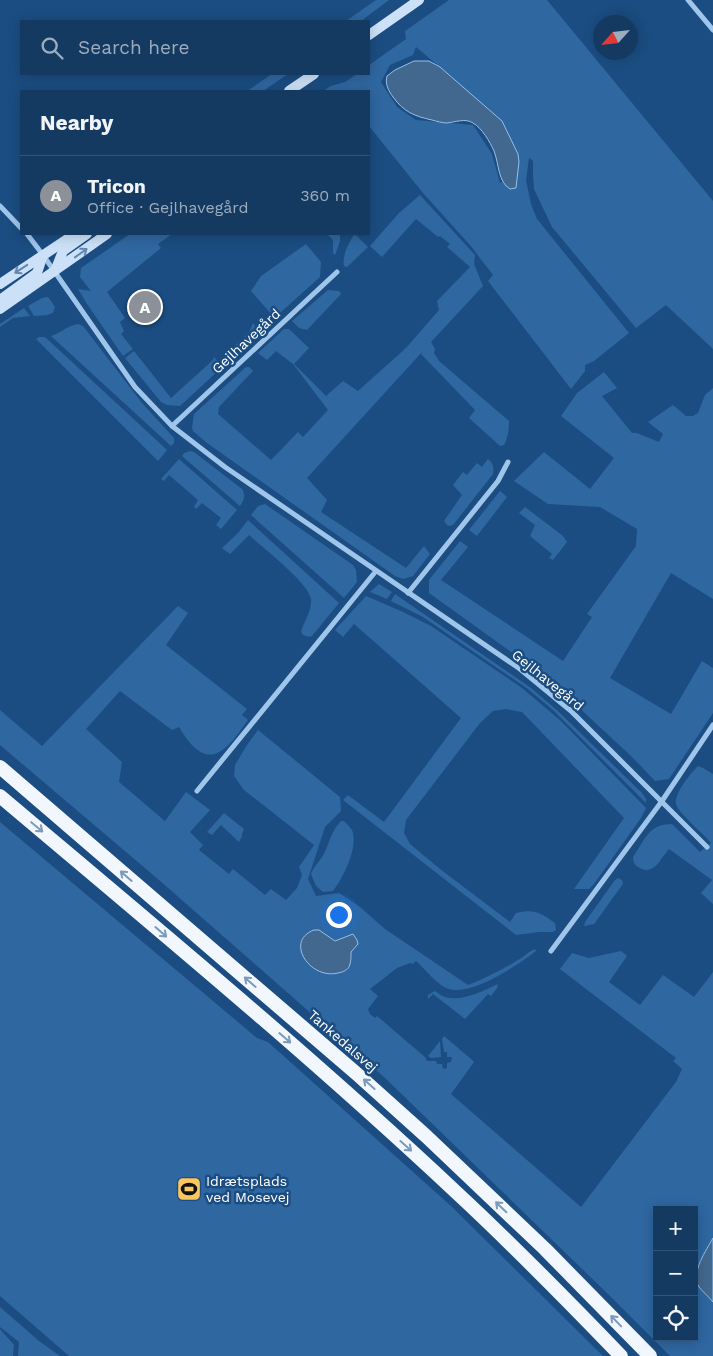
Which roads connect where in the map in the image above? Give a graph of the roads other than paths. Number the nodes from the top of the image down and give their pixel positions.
1 (419, 0) edge
2 (688, 0) edge
3 (713, 30) edge
4 (370, 34) edge
5 (313, 75) edge
6 (290, 90) edge
7 (0, 206) edge
8 (20, 227) edge
9 (28, 235) edge
10 (73, 235) edge
11 (86, 235) edge
12 (106, 235) edge
13 (43, 255) junction
14 (54, 272) junction
15 (337, 272) dead end
16 (0, 284) edge
17 (0, 300) edge
18 (0, 309) edge
19 (172, 426) junction
20 (508, 462) dead end
21 (376, 571) junction
22 (408, 593) junction
23 (713, 725) edge
24 (0, 767) edge
25 (197, 791) dead end
26 (0, 796) edge
27 (662, 801) junction
28 (707, 847) dead end
29 (552, 951) dead end
30 (621, 1356) edge
31 (650, 1356) edge

1 - 4 main road
2 - 3 street
5 - 6 main road
7 - 8 street
9 - 13 street, Gejlhavegård
10 - 13 main road
11 - 14 main road
14 -> 12 main road
13 - 14 street, Gejlhavegård
13 -> 16 main road
13 - 17 main road
14 - 18 main road
14 - 19 street, Gejlhavegård
15 - 19 street, Gejlhavegård
19 - 21 street, Gejlhavegård
20 - 22 street
21 - 22 street, Gejlhavegård
21 - 25 street
22 - 27 street, Gejlhavegård
23 - 27 street
31 -> 24 highway, Tankedalsvej
26 -> 30 highway
27 - 28 street, Gejlhavegård
27 - 29 street

